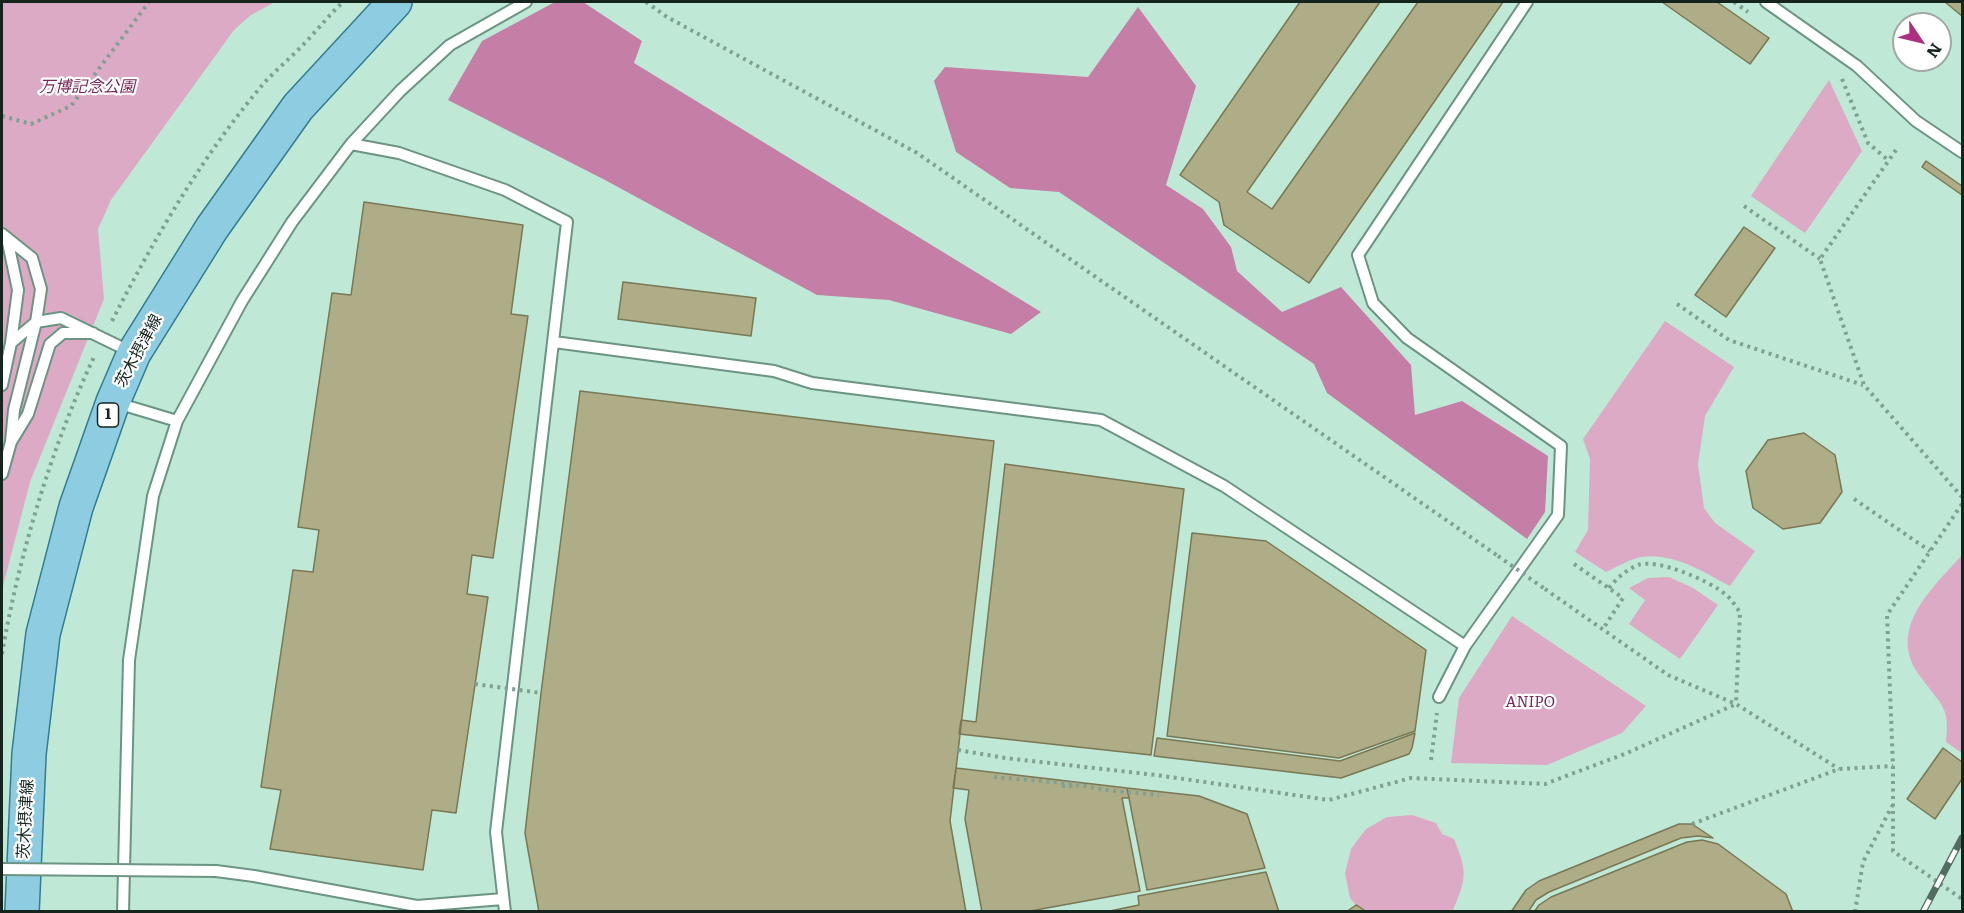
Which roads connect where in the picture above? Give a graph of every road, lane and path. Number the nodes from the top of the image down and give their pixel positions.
1 (149, 2) edge
2 (395, 2) edge
3 (526, 2) edge
4 (646, 2) edge
5 (1527, 2) edge
6 (1734, 2) edge
7 (1766, 2) edge
8 (1752, 14) dead end
9 (1842, 78) dead end
10 (2, 116) edge
11 (351, 144) junction
12 (1896, 150) dead end
13 (1962, 152) edge
14 (1888, 160) junction
15 (1744, 206) dead end
16 (4, 236) edge
17 (1820, 259) junction
18 (1677, 304) dead end
19 (36, 322) junction
20 (93, 333) junction
21 (554, 342) junction
22 (11, 343) junction
23 (134, 353) junction
24 (2, 385) edge
25 (1864, 386) junction
26 (113, 402) junction
27 (177, 421) junction
28 (11, 442) junction
29 (2, 474) edge
30 (1962, 496) edge
31 (1854, 499) dead end
32 (1962, 504) edge
33 (1930, 551) junction
34 (1574, 564) dead end
35 (1609, 588) junction
36 (1603, 628) junction
37 (1465, 646) junction
38 (475, 684) dead end
39 (541, 693) dead end
40 (1439, 697) joint
41 (1736, 704) junction
42 (958, 750) dead end
43 (1431, 760) dead end
44 (1893, 766) junction
45 (1839, 769) junction
46 (994, 774) dead end
47 (1160, 793) dead end
48 (1893, 804) junction
49 (1692, 824) dead end
50 (2, 869) edge
51 (502, 899) junction
52 (1962, 899) edge
53 (21, 912) edge
54 (123, 912) edge
55 (505, 912) edge
56 (1855, 912) edge

1 - 10 path
2 - 23 main road, 茨木摂津線 / 1
3 - 11 lane
4 - 36 path, bridge
5 - 37 lane
6 - 8 path
7 - 13 lane
9 - 14 path
11 - 21 lane
11 - 27 lane
12 - 14 path
14 - 17 path
15 - 17 path
16 - 19 lane
16 - 22 lane
17 - 25 path
18 - 25 path
19 - 20 lane
19 - 22 lane
19 - 28 lane
20 - 23 lane
20 - 28 lane
21 - 37 lane
21 - 51 lane
22 - 24 lane
23 - 26 main road, 茨木摂津線 / 1
25 - 30 path
26 - 27 lane
26 - 53 main road, 茨木摂津線 / 1
27 - 54 lane
28 - 29 lane
31 - 33 path
32 - 33 path
33 - 44 path
34 - 35 path
35 - 36 path
35 - 41 path
36 - 41 path
37 - 40 lane
38 - 39 path, bridge
40 - 43 path
41 - 42 path
41 - 45 path
44 - 45 path
44 - 48 path
45 - 49 path
46 - 47 path
48 - 52 path
48 - 56 path
50 - 51 lane, bridge
51 - 55 lane

